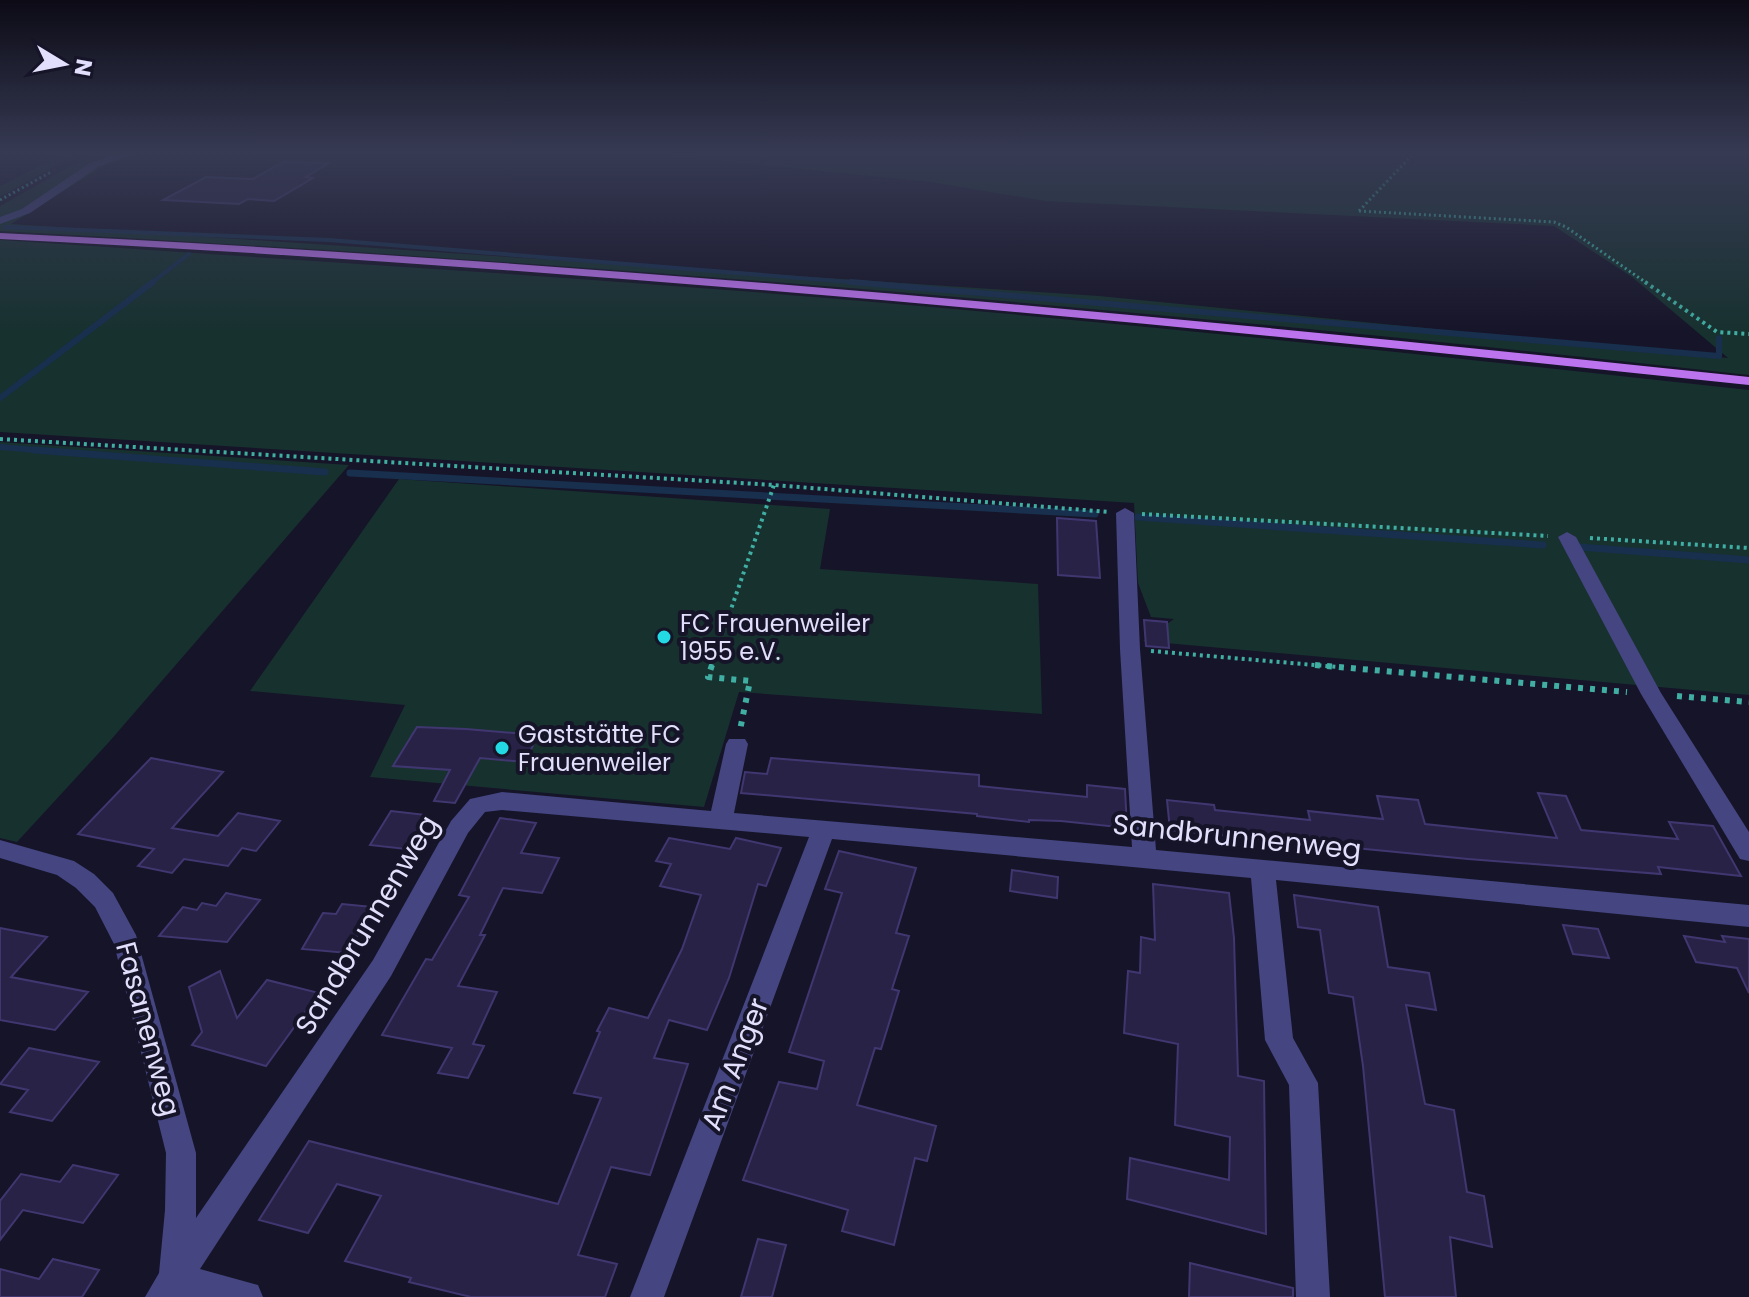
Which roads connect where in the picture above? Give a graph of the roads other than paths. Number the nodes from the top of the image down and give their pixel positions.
1 (22, 213) edge
2 (0, 221) edge
3 (0, 236) edge
4 (1749, 381) edge
5 (1125, 513) road end
6 (1567, 537) road end
7 (737, 744) road end
8 (720, 821) junction
9 (823, 831) junction
10 (0, 849) edge
11 (1749, 852) edge
12 (1145, 858) junction
13 (1263, 870) junction
14 (1749, 916) edge
15 (168, 1288) edge
16 (246, 1297) edge
17 (647, 1297) edge
18 (1313, 1297) edge

1 - 2 street
3 - 4 main road
5 - 12 street
6 - 11 street
7 - 8 street
8 - 9 street, Sandbrunnenweg
8 - 15 street, Sandbrunnenweg
9 - 12 street, Sandbrunnenweg
9 - 17 street, Am Anger
10 - 15 street, Fasanenweg
12 - 13 street, Sandbrunnenweg
13 - 14 street, Sandbrunnenweg
13 - 18 street
15 - 16 street

